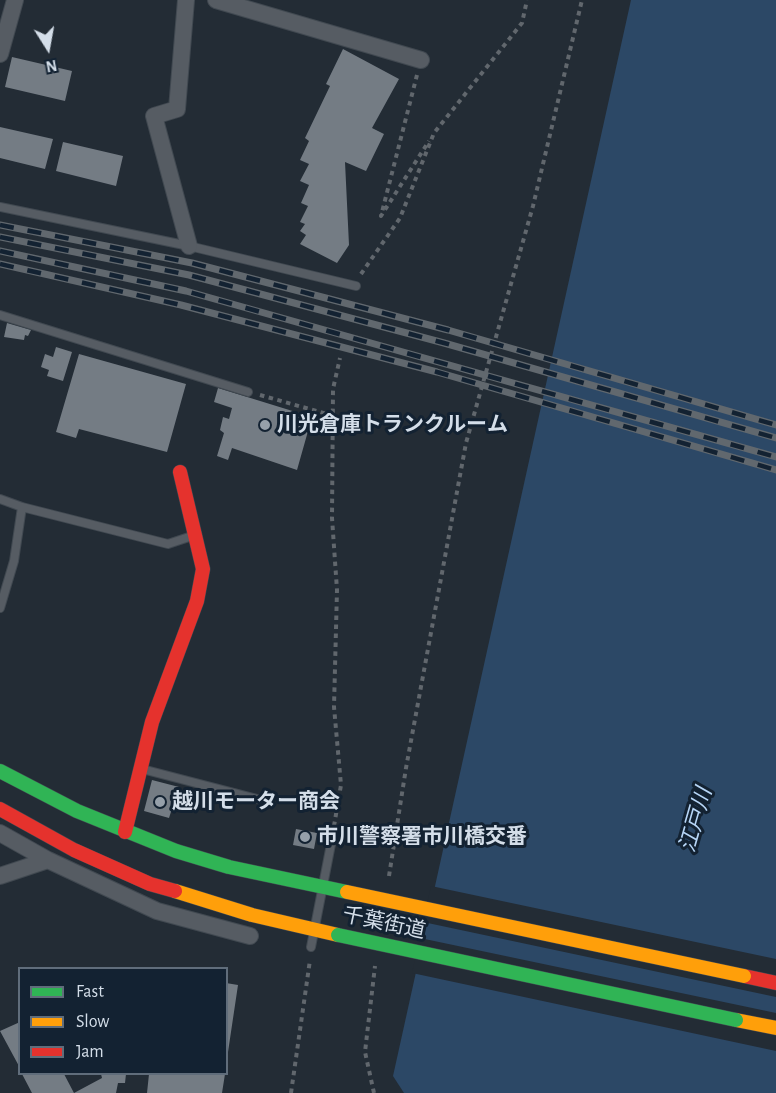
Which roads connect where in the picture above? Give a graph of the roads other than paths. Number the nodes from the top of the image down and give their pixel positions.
1 (15, 0) edge
2 (186, 0) edge
3 (216, 0) edge
4 (0, 54) edge
5 (421, 60) road end
6 (0, 207) edge
7 (189, 246) junction
8 (356, 286) road end
9 (0, 315) edge
10 (248, 392) road end
11 (180, 472) dead end
12 (0, 499) edge
13 (22, 507) junction
14 (194, 536) junction
15 (0, 608) edge
16 (142, 768) junction
17 (0, 771) edge
18 (269, 802) dead end
19 (0, 809) edge
20 (125, 832) junction
21 (0, 833) edge
22 (332, 839) road end
23 (48, 860) junction
24 (0, 876) edge
25 (322, 887) junction
26 (314, 929) junction
27 (250, 936) dead end
28 (311, 946) road end
29 (776, 983) edge
30 (776, 1028) edge

1 - 4 street
2 - 7 street
3 - 5 street
6 - 7 lane
7 - 8 lane
9 - 10 lane
11 - 14 main road
12 - 13 lane
13 - 14 lane
13 - 15 lane
14 - 16 main road
16 - 18 lane
16 - 20 main road
17 - 20 main road, 千葉街道
19 - 26 main road, 千葉街道
20 - 25 main road, 千葉街道
21 - 23 street
22 - 25 lane
23 - 24 street
23 - 27 street
25 - 26 lane
25 - 29 main road, 千葉街道, bridge
26 - 28 lane
26 - 30 main road, 千葉街道, bridge

